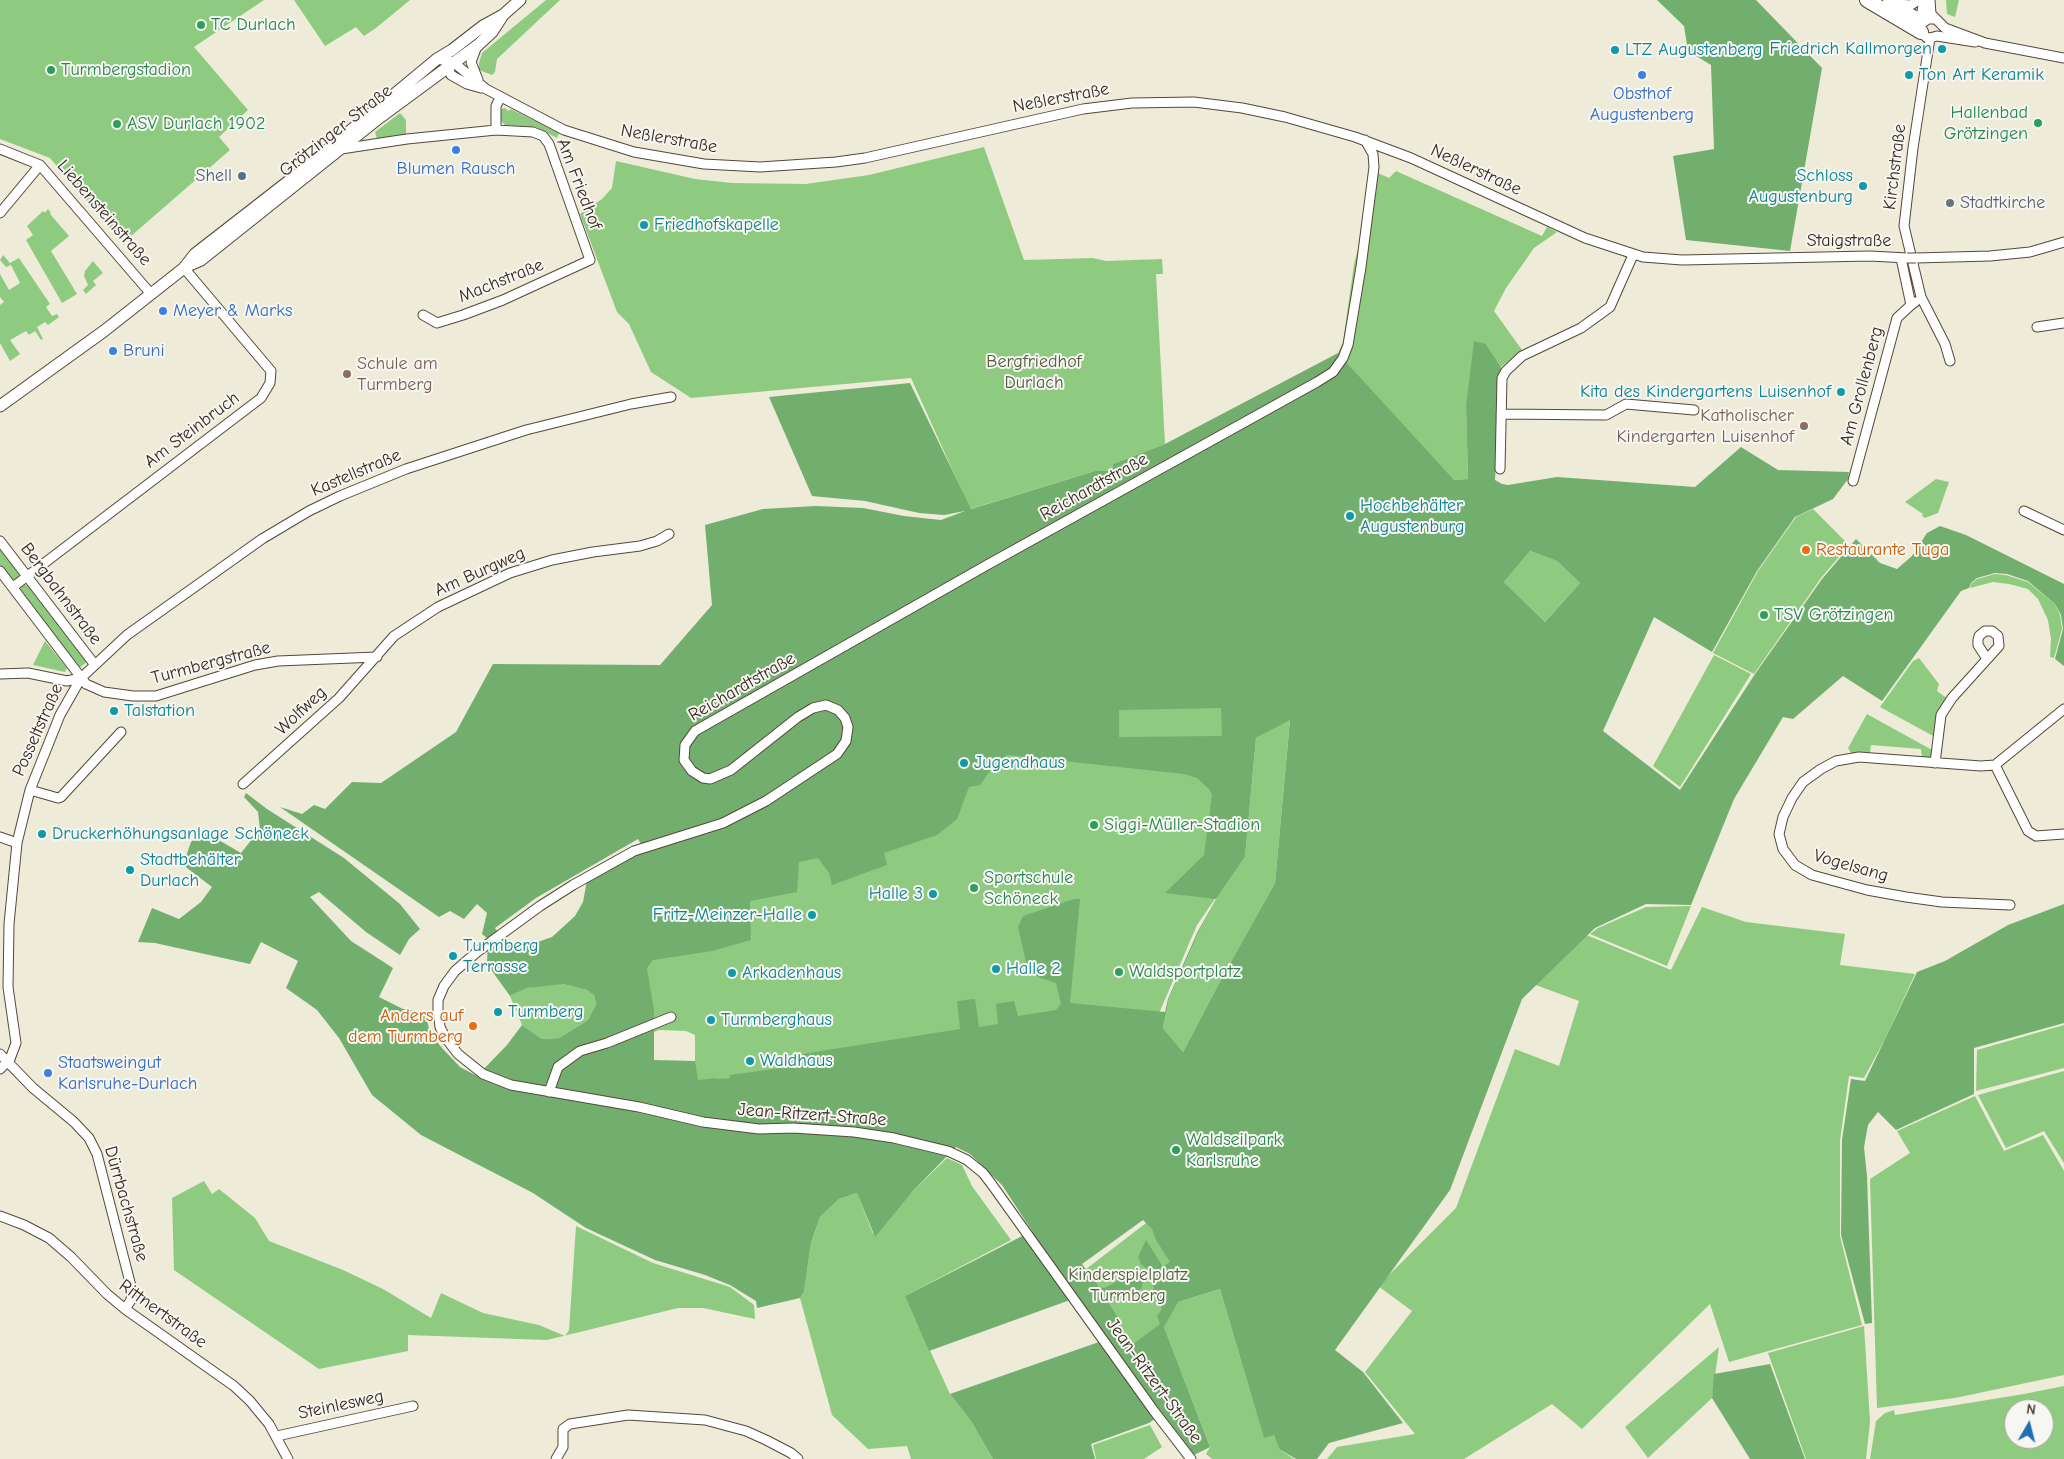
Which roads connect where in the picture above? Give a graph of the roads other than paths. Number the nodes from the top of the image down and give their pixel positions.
1 (520, 0) edge
2 (1867, 0) edge
3 (1919, 0) edge
4 (1924, 0) edge
5 (1930, 0) edge
6 (1892, 2) edge
7 (503, 15) junction
8 (1930, 28) junction
9 (478, 45) junction
10 (2064, 58) edge
11 (447, 60) junction
12 (483, 87) junction
13 (500, 98) junction
14 (496, 130) junction
15 (1365, 140) junction
16 (0, 149) edge
17 (341, 149) junction
18 (40, 165) junction
19 (0, 212) edge
20 (2064, 242) edge
21 (1634, 255) junction
22 (1908, 258) junction
23 (590, 260) joint
24 (184, 268) junction
25 (151, 294) junction
26 (1921, 297) junction
27 (1910, 305) junction
28 (423, 315) dead end
29 (2064, 323) edge
30 (2037, 328) dead end
31 (1950, 361) dead end
32 (671, 397) dead end
33 (0, 406) edge
34 (1694, 410) dead end
35 (1501, 414) junction
36 (1500, 469) dead end
37 (1853, 481) dead end
38 (2024, 511) dead end
39 (2064, 530) edge
40 (669, 534) dead end
41 (0, 541) edge
42 (0, 571) edge
43 (27, 575) junction
44 (12, 587) junction
45 (376, 657) junction
46 (1987, 659) dead end
47 (95, 665) junction
48 (0, 674) edge
49 (81, 678) junction
50 (2064, 709) edge
51 (121, 732) dead end
52 (1936, 763) junction
53 (1995, 765) junction
54 (243, 784) dead end
55 (30, 790) junction
56 (2064, 834) edge
57 (0, 837) edge
58 (17, 843) junction
59 (2010, 905) dead end
60 (670, 1018) dead end
61 (0, 1054) edge
62 (3, 1065) edge
63 (549, 1092) junction
64 (0, 1216) edge
65 (124, 1309) junction
66 (413, 1406) dead end
67 (277, 1436) junction
68 (288, 1459) edge
69 (556, 1459) edge
70 (798, 1459) edge
71 (1192, 1459) edge

1 - 7 main road, Grötzinger Straße
2 - 8 highway
3 - 6 street
4 - 8 street, Kirchstraße
5 - 8 street, Kirchstraße
6 - 8 highway
7 - 9 main road, Grötzinger Straße
7 - 11 main road, Grötzinger Straße
8 - 10 street
8 - 26 street, Kirchstraße
9 - 11 main road, Grötzinger Straße
9 - 12 street
11 - 12 street, Neßlerstraße
11 - 17 main road, Grötzinger Straße
11 - 24 main road, Grötzinger Straße
12 - 13 street, Neßlerstraße
13 - 14 street
13 - 15 street, Neßlerstraße
14 - 17 street, Am Friedhof
14 - 23 street, Am Friedhof
15 - 21 street, Neßlerstraße
15 - 63 street, Reichardtstraße
16 - 18 street, Liebensteinstraße
17 - 24 main road, Grötzinger Straße
18 - 19 street
18 - 25 street, Liebensteinstraße
20 - 22 street, Staigstraße
21 - 22 street, Staigstraße
21 - 35 street
22 - 27 street
23 - 28 street, Machstraße
24 - 25 main road, Grötzinger Straße
24 - 43 street, Am Steinbruch
25 - 33 main road, Grötzinger Straße
26 - 27 street
26 - 31 street, Kirchstraße
27 - 37 street, Am Grollenberg
29 - 30 street
32 - 47 street, Kastellstraße
34 - 35 street
35 - 36 street
38 - 39 street
40 - 45 street, Am Burgweg
41 - 43 street, Bergbahnstraße
42 - 44 street, Bergbahnstraße
43 - 44 street, Am Steinbruch
43 - 47 street, Bergbahnstraße
44 - 49 street, Bergbahnstraße
45 - 49 street, Turmbergstraße
45 - 54 street, Wolfweg
46 - 52 street
47 - 49 street, Bergbahnstraße
48 - 49 street
49 - 55 street, Posseltstraße
50 - 53 street
51 - 55 street
52 - 53 street, Vogelsang
52 - 59 street, Vogelsang
53 - 56 street
55 - 58 street, Posseltstraße
57 - 58 street
58 - 62 street, Posseltstraße
60 - 63 street
61 - 62 street, Dürrbachstraße
62 - 65 street, Dürrbachstraße
63 - 71 street, Jean-Ritzert-Straße
64 - 65 street, Rittnertstraße
65 - 67 street, Rittnertstraße
66 - 67 street, Steinlesweg
67 - 68 street, Rittnertstraße
69 - 70 street

